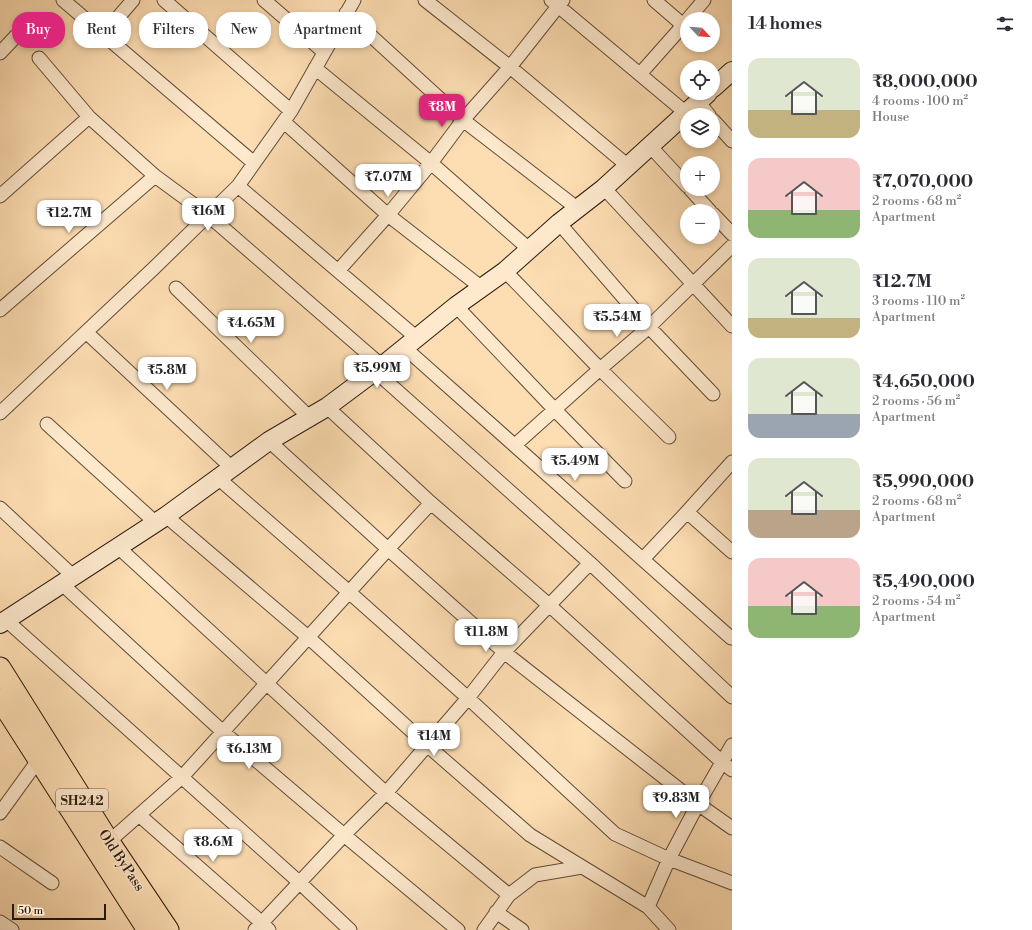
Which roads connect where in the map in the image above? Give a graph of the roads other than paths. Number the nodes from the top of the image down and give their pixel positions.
1 (63, 0) edge
2 (133, 0) edge
3 (164, 0) edge
4 (264, 0) edge
5 (354, 0) edge
6 (425, 0) edge
7 (654, 0) edge
8 (704, 0) edge
9 (557, 2) edge
10 (77, 12) edge
11 (123, 12) edge
12 (347, 12) edge
13 (694, 12) edge
14 (680, 18) edge
15 (680, 29) edge
16 (12, 40) edge
17 (376, 40) edge
18 (118, 48) edge
19 (326, 48) edge
20 (324, 52) junction
21 (0, 53) edge
22 (39, 58) dead end
23 (510, 67) junction
24 (315, 68) junction
25 (732, 71) edge
26 (640, 74) junction
27 (720, 82) edge
28 (700, 106) edge
29 (89, 117) junction
30 (288, 117) junction
31 (464, 120) junction
32 (720, 128) edge
33 (732, 141) edge
34 (650, 146) junction
35 (254, 163) junction
36 (431, 163) junction
37 (628, 166) junction
38 (155, 176) junction
39 (680, 178) edge
40 (238, 186) junction
41 (604, 188) junction
42 (0, 196) edge
43 (696, 196) edge
44 (704, 204) edge
45 (578, 209) junction
46 (208, 215) junction
47 (388, 215) junction
48 (720, 221) edge
49 (558, 223) junction
50 (732, 234) edge
51 (732, 246) edge
52 (530, 249) junction
53 (338, 271) junction
54 (505, 271) junction
55 (693, 284) junction
56 (176, 288) dead end
57 (482, 288) junction
58 (456, 306) junction
59 (0, 310) edge
60 (732, 326) edge
61 (649, 327) junction
62 (86, 332) junction
63 (411, 343) junction
64 (379, 369) junction
65 (600, 369) junction
66 (714, 394) dead end
67 (327, 407) junction
68 (555, 410) junction
69 (0, 413) edge
70 (309, 417) junction
71 (47, 424) dead end
72 (669, 437) dead end
73 (269, 441) junction
74 (515, 445) junction
75 (732, 462) edge
76 (225, 473) junction
77 (625, 481) dead end
78 (431, 503) junction
79 (0, 508) edge
80 (687, 512) junction
81 (161, 520) junction
82 (118, 547) junction
83 (388, 549) junction
84 (732, 552) edge
85 (643, 560) junction
86 (590, 563) junction
87 (68, 580) junction
88 (349, 592) junction
89 (549, 605) junction
90 (3, 622) edge
91 (308, 637) junction
92 (732, 637) edge
93 (504, 652) junction
94 (0, 668) edge
95 (266, 684) junction
96 (732, 697) edge
97 (468, 698) junction
98 (0, 699) edge
99 (223, 732) junction
100 (732, 745) edge
101 (428, 746) junction
102 (44, 753) junction
103 (727, 766) edge
104 (182, 777) junction
105 (386, 793) junction
106 (698, 804) junction
107 (0, 813) edge
108 (139, 815) junction
109 (732, 828) edge
110 (344, 835) junction
111 (0, 847) edge
112 (103, 847) junction
113 (670, 859) junction
114 (582, 867) junction
115 (299, 882) junction
116 (52, 883) dead end
117 (732, 883) edge
118 (509, 895) junction
119 (648, 907) junction
120 (496, 912) junction
121 (0, 922) edge
122 (262, 928) edge
123 (12, 930) edge
124 (148, 930) edge
125 (168, 930) edge
126 (350, 930) edge
127 (458, 930) edge
128 (484, 930) edge
129 (522, 930) edge
130 (669, 930) edge

1 - 10 street
2 - 11 street
3 - 30 street
4 - 20 street
5 - 12 street
6 - 23 street
7 - 14 street
8 - 13 street
9 - 23 street
9 - 26 street
15 - 26 street
16 - 21 street
17 - 31 street
18 - 35 street
19 - 20 street
20 - 24 street
22 - 29 street
23 - 31 street
23 - 37 street
24 - 30 street
24 - 36 street
25 - 27 main road
26 - 28 street
28 - 34 main road
29 - 38 street
29 - 42 street
30 - 35 street
30 - 47 street
31 - 36 street
31 - 45 street
32 - 33 street
34 - 37 main road
34 - 39 street
35 - 40 street
36 - 47 street
36 - 52 street
37 - 41 main road
38 - 46 street
38 - 59 street
40 - 46 street
40 - 53 street
41 - 45 main road
41 - 55 street
43 - 44 street
45 - 49 main road
46 - 62 street
46 - 64 street
47 - 53 street
47 - 57 street
48 - 50 street
49 - 52 main road
49 - 61 street
51 - 55 street
52 - 54 main road
53 - 63 street
54 - 57 main road
54 - 65 street
55 - 60 street
55 - 61 street
56 - 70 street
57 - 58 main road
58 - 63 main road
58 - 68 street
61 - 65 street
61 - 66 street
62 - 69 street
62 - 76 street
63 - 64 main road
63 - 74 street
64 - 67 main road
64 - 86 street
65 - 68 street
65 - 72 street
67 - 70 main road
67 - 78 street
68 - 74 street
68 - 77 street
70 - 73 main road
71 - 81 street
73 - 76 main road
73 - 83 street
74 - 85 street
75 - 80 street
76 - 81 main road
76 - 88 street
78 - 83 street
78 - 89 street
79 - 87 street
80 - 84 street
80 - 85 street
81 - 82 main road
81 - 91 street
82 - 87 main road
82 - 95 street
83 - 88 street
83 - 93 street
85 - 92 street
86 - 89 street
86 - 96 street
87 - 90 main road
87 - 99 street
88 - 91 street
88 - 97 street
89 - 93 street
89 - 103 street
90 - 104 street
91 - 95 street
91 - 101 street
93 - 97 street
93 - 106 street
94 - 102 main road, Old ByPass / SH242
95 - 99 street
95 - 105 street
97 - 101 street
97 - 113 street
98 - 102 main road, Old ByPass / SH242
99 - 104 street
99 - 110 street
100 - 103 street
101 - 105 street
101 - 114 street
102 - 107 street
102 - 112 main road, Old ByPass / SH242
103 - 106 street
104 - 108 street
104 - 115 street
105 - 110 street
105 - 118 street
106 - 109 street
106 - 113 street
108 - 112 street
108 - 122 street
110 - 115 street
110 - 127 street
111 - 116 street
112 - 124 main road, Old ByPass / SH242
112 - 125 main road, Old ByPass / SH242
113 - 117 street
113 - 119 street
114 - 118 street
114 - 119 street
115 - 122 street
115 - 126 street
118 - 120 street
119 - 130 street
120 - 128 street
120 - 129 street
121 - 123 street

